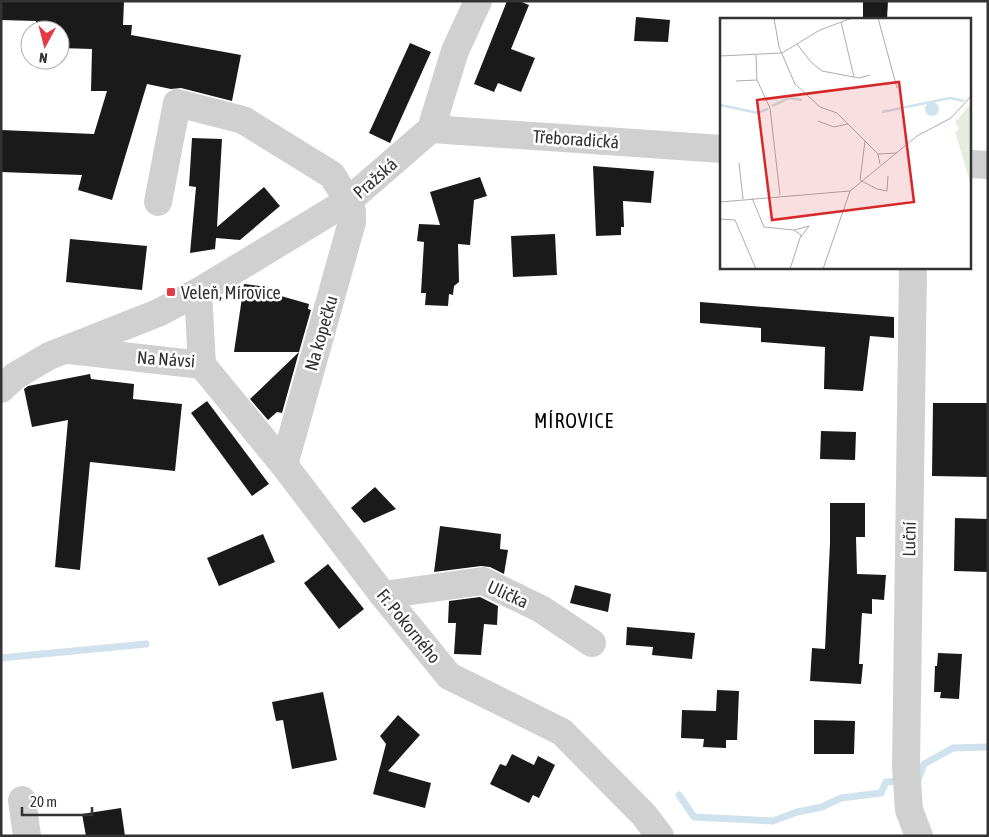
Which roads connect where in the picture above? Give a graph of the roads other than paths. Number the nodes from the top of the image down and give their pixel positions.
1 (478, 1) edge
2 (431, 129) junction
3 (720, 149) edge
4 (972, 164) edge
5 (988, 165) edge
6 (348, 201) junction
7 (158, 202) dead end
8 (913, 269) edge
9 (198, 292) junction
10 (65, 350) junction
11 (202, 365) junction
12 (1, 390) edge
13 (284, 465) junction
14 (383, 595) junction
15 (592, 643) dead end
16 (22, 800) dead end
17 (26, 836) edge
18 (660, 836) edge
19 (919, 836) edge

1 - 2 street
2 - 3 street, Třeboradická
2 - 6 street, Pražská
4 - 5 street
6 - 7 street
6 - 9 street, Pražská
6 - 13 street, Na kopečku
8 - 19 street, Luční
9 - 10 street, Na Návsi
9 - 11 street, Na Návsi
10 - 11 street, Na Návsi
10 - 12 street, Na Návsi
11 - 13 street, Fr. Pokorného
13 - 14 street, Fr. Pokorného
14 - 15 street, Ulička
14 - 18 street, Fr. Pokorného
16 - 17 street

